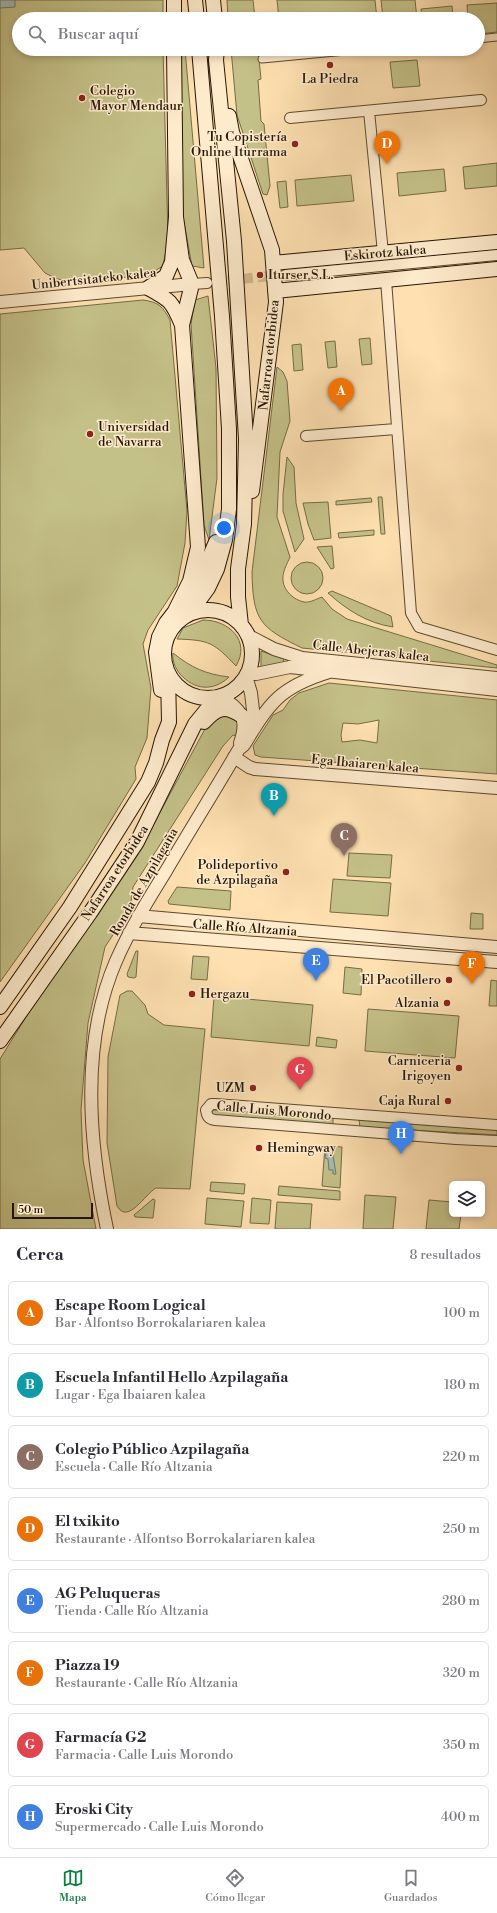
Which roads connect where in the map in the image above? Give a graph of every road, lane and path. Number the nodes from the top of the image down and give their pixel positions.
1 (174, 0) edge
2 (195, 0) edge
3 (213, 0) edge
4 (174, 12) edge
5 (196, 12) edge
6 (214, 12) edge
7 (497, 37) edge
8 (485, 38) edge
9 (174, 56) edge
10 (200, 56) edge
11 (217, 56) edge
12 (220, 56) edge
13 (294, 56) edge
14 (262, 59) dead end
15 (481, 100) dead end
16 (369, 111) junction
17 (290, 118) dead end
18 (176, 217) junction
19 (497, 242) edge
20 (383, 253) junction
21 (497, 255) edge
22 (273, 264) junction
23 (497, 269) edge
24 (286, 274) tunnel mouth
25 (386, 280) junction
26 (207, 283) tunnel mouth
27 (192, 284) junction
28 (148, 288) junction
29 (275, 291) junction
30 (0, 302) edge
31 (182, 325) junction
32 (396, 429) junction
33 (306, 436) dead end
34 (228, 470) junction
35 (244, 524) junction
36 (174, 613) junction
37 (189, 614) junction
38 (244, 630) junction
39 (497, 650) edge
40 (329, 672) junction
41 (168, 674) junction
42 (246, 675) junction
43 (497, 678) edge
44 (497, 690) edge
45 (219, 697) junction
46 (242, 716) junction
47 (255, 727) junction
48 (162, 740) junction
49 (237, 753) junction
50 (178, 762) junction
51 (497, 788) edge
52 (138, 916) junction
53 (129, 933) junction
54 (359, 936) junction
55 (373, 937) junction
56 (497, 947) edge
57 (365, 951) junction
58 (497, 962) edge
59 (0, 1007) edge
60 (0, 1041) edge
61 (339, 1113) junction
62 (355, 1114) junction
63 (497, 1125) edge
64 (338, 1130) junction
65 (354, 1130) junction
66 (497, 1141) edge
67 (107, 1229) edge

1 - 4 main road
2 - 5 main road
3 - 6 main road
7 - 8 street
9 - 18 main road
10 - 34 main road, Nafarroa etorbidea
11 - 35 main road, Nafarroa etorbidea
12 - 22 main road, Nafarroa etorbidea
13 - 14 street
15 - 16 street
16 - 17 street
16 - 20 street
18 - 27 main road
18 - 28 main road
19 - 20 main road, Eskirotz kalea
20 - 22 main road, Eskirotz kalea
21 - 24 street, Eskirotz kalea
22 - 29 main road, Nafarroa etorbidea
23 - 25 main road, Eskirotz kalea
25 - 29 main road, Eskirotz kalea
25 - 32 street
26 - 27 street
27 - 28 street, Unibertsitateko kalea
27 - 31 main road
28 - 30 street, Unibertsitateko kalea
28 - 31 main road
29 - 35 main road, Nafarroa etorbidea
31 - 36 main road
32 - 33 street
32 - 39 street
34 - 36 main road, Nafarroa etorbidea
34 - 37 main road, Nafarroa etorbidea
35 - 38 main road, Nafarroa etorbidea
36 - 48 main road, Nafarroa etorbidea
37 - 38 main road
37 - 41 main road
38 - 42 main road
38 - 43 street, Calle Abejeras kalea
40 - 42 street, Calle Abejeras kalea
40 - 44 street, Calle Abejeras kalea
40 - 47 street, Ronda de Azpilagaña
41 - 45 main road
41 - 48 main road, Nafarroa etorbidea
42 - 45 main road
42 - 47 street
45 - 46 street
45 - 50 main road, Nafarroa etorbidea
46 - 49 street, Ronda de Azpilagaña
46 - 50 main road
47 - 49 street, Ronda de Azpilagaña
48 - 59 main road, Nafarroa etorbidea
49 - 51 street, Ega Ibaiaren kalea
49 - 52 street, Ronda de Azpilagaña
50 - 60 main road, Nafarroa etorbidea
52 - 53 street, Ronda de Azpilagaña
52 - 54 street, Calle Río Altzania
53 - 57 street, Calle Río Altzania
53 - 67 street, Ronda de Azpilagaña
54 - 55 street, Calle Río Altzania
54 - 57 street
55 - 56 street, Calle Río Altzania
55 - 57 street
57 - 58 street, Calle Río Altzania
61 - 62 street, Calle Luis Morondo
61 - 64 street, Calle Luis Morondo
61 - 64 street, Calle Luis Morondo
62 - 63 street, Calle Luis Morondo
62 - 65 street
64 - 65 street, Calle Luis Morondo
65 - 66 street, Calle Luis Morondo

